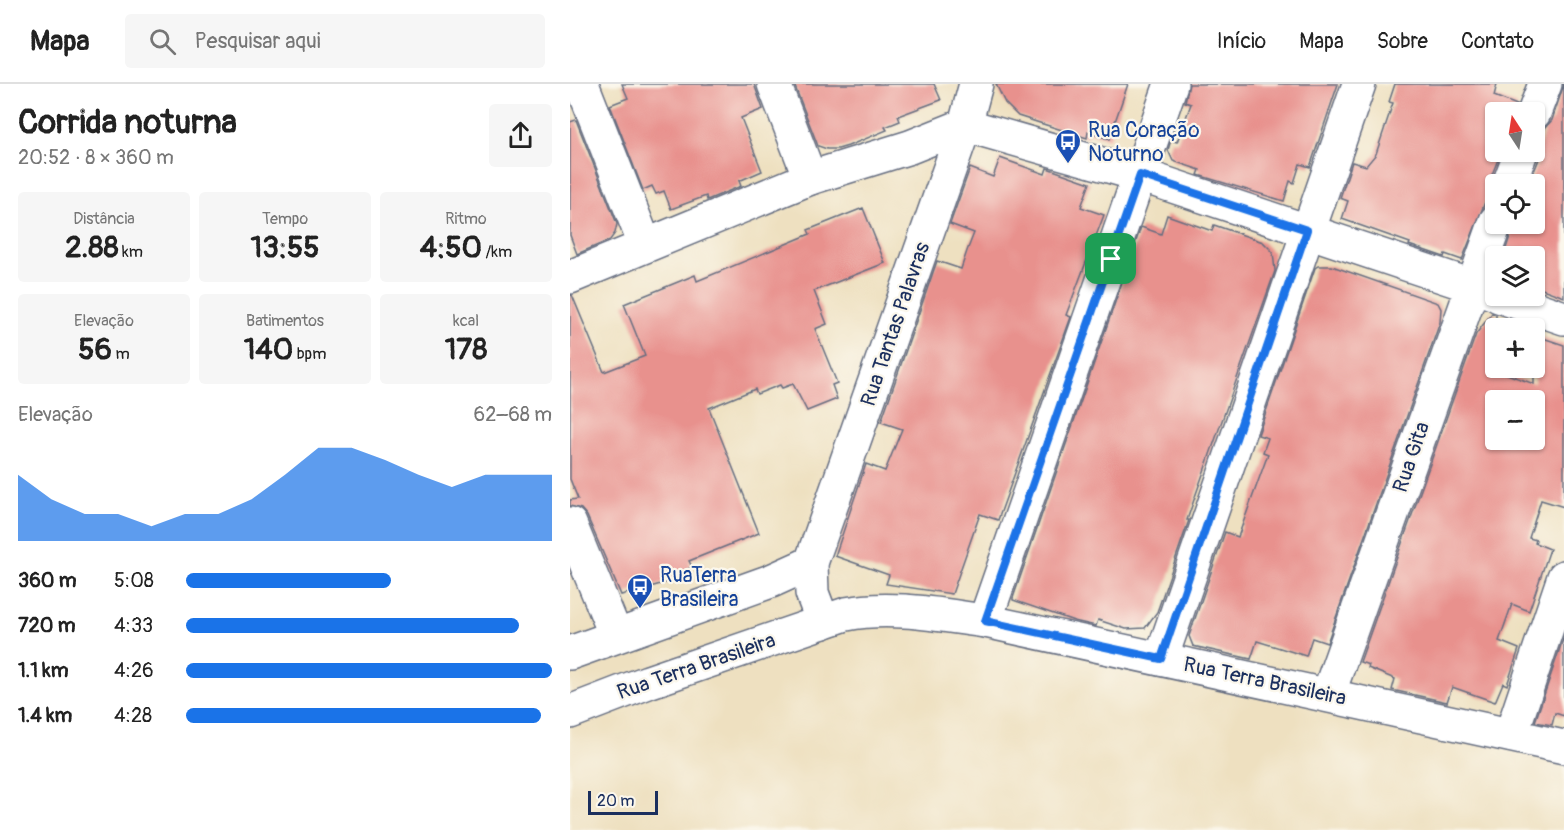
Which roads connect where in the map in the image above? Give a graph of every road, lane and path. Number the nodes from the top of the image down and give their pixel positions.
1 (582, 84) edge
2 (774, 84) edge
3 (976, 84) edge
4 (1171, 84) edge
5 (1359, 84) edge
6 (1545, 84) edge
7 (1538, 102) edge
8 (966, 125) junction
9 (1140, 175) junction
10 (810, 178) junction
11 (1307, 230) junction
12 (645, 245) junction
13 (570, 276) edge
14 (1485, 291) edge
15 (1485, 302) edge
16 (1529, 306) edge
17 (1564, 318) edge
18 (570, 524) edge
19 (811, 563) junction
20 (1564, 577) edge
21 (985, 621) junction
22 (823, 622) junction
23 (616, 636) junction
24 (570, 653) edge
25 (1161, 659) junction
26 (1328, 694) junction
27 (570, 712) edge
28 (1511, 735) junction
29 (1564, 747) edge

1 - 12 street
2 - 10 street
3 - 8 street, Rua Tantas Palavras
4 - 9 street
5 - 11 street
6 - 7 street
8 - 9 street
8 - 10 street
8 - 19 street, Rua Tantas Palavras
9 - 11 street
9 - 21 street
10 - 12 street
11 - 14 street
11 - 25 street
12 - 13 street
15 - 26 street, Rua Gita
16 - 17 street
18 - 23 street
19 - 22 street
19 - 23 street
20 - 28 street
21 - 22 street, Rua Terra Brasileira
21 - 25 street, Rua Terra Brasileira
22 - 27 street, Rua Terra Brasileira
23 - 24 street
25 - 26 street, Rua Terra Brasileira
26 - 28 street, Rua Terra Brasileira
28 - 29 street, Rua Terra Brasileira

